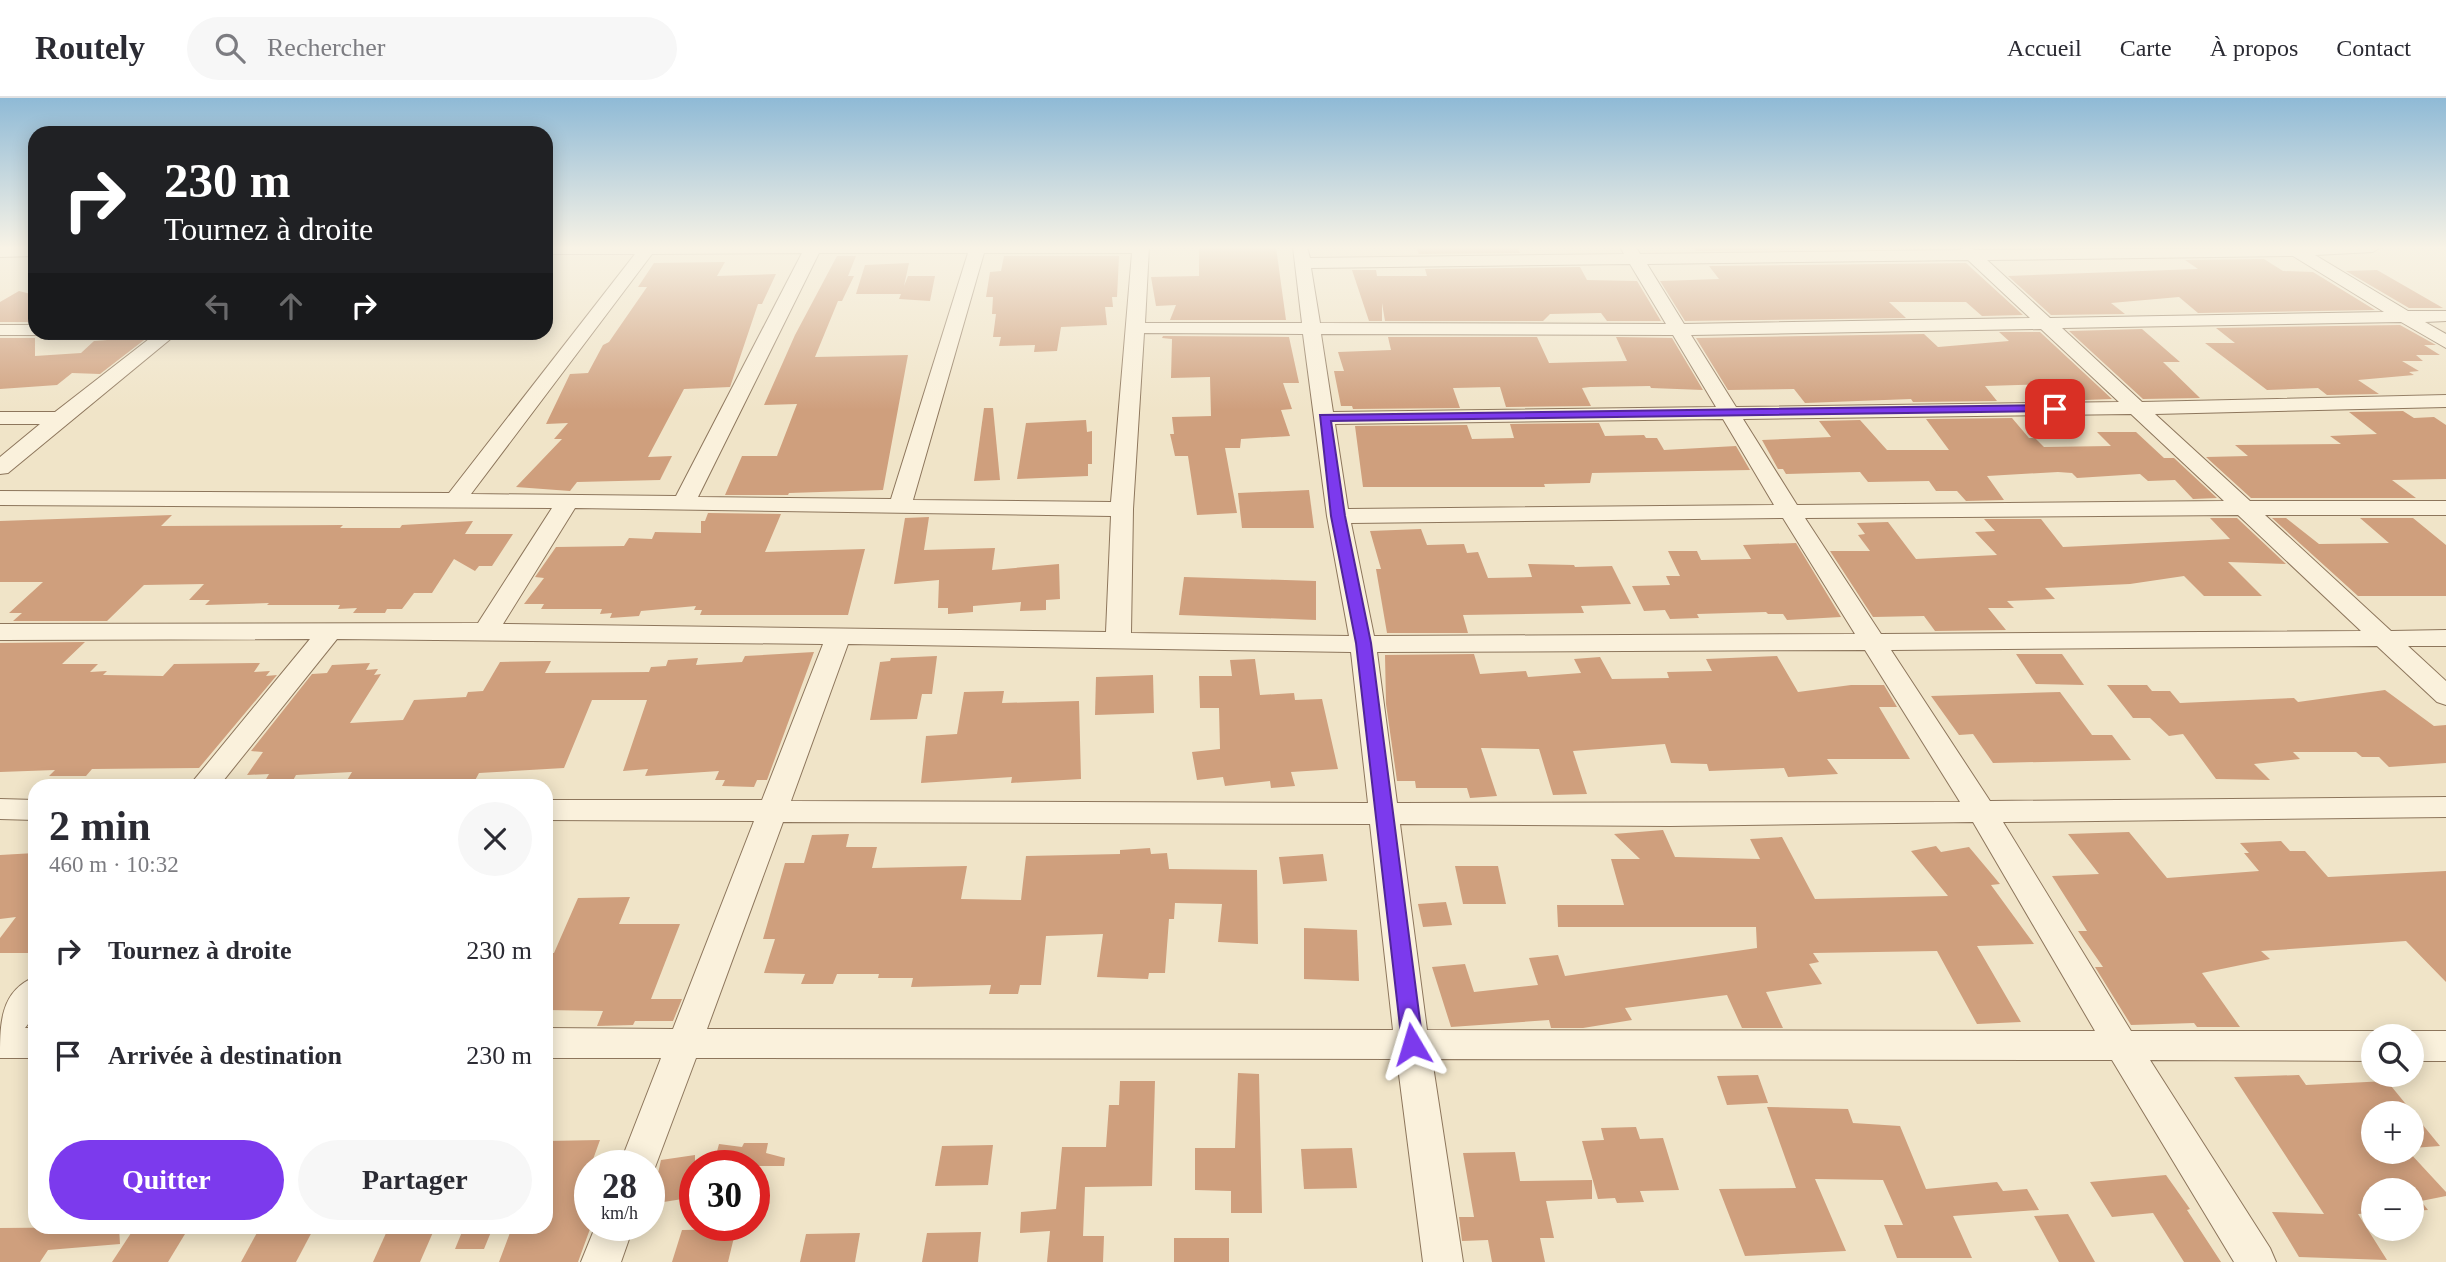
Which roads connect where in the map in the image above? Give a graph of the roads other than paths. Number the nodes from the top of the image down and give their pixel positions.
1 (608, 301) edge
2 (786, 301) edge
3 (961, 301) edge
4 (1137, 301) edge
5 (1307, 301) edge
6 (1660, 301) edge
7 (2023, 301) edge
8 (2380, 301) edge
9 (2446, 316) edge
10 (2406, 317) junction
11 (2048, 324) junction
12 (1311, 327) junction
13 (1135, 328) junction
14 (0, 330) edge
15 (28, 330) edge
16 (1677, 330) junction
17 (160, 340) edge
18 (2446, 342) edge
19 (2446, 401) edge
20 (2137, 408) junction
21 (1727, 411) junction
22 (0, 418) edge
23 (60, 418) junction
24 (1324, 418) junction
25 (0, 468) edge
26 (0, 498) edge
27 (455, 500) junction
28 (568, 501) junction
29 (684, 503) junction
30 (900, 506) junction
31 (2244, 507) junction
32 (2446, 508) edge
33 (1122, 509) junction
34 (1790, 512) junction
35 (1338, 516) junction
36 (486, 631) junction
37 (0, 632) edge
38 (329, 633) junction
39 (838, 637) junction
40 (2446, 638) edge
41 (2384, 639) junction
42 (1118, 641) junction
43 (1873, 642) junction
44 (1363, 643) junction
45 (2446, 696) edge
46 (209, 779) edge
47 (2446, 807) edge
48 (0, 809) edge
49 (774, 809) junction
50 (28, 810) edge
51 (553, 810) edge
52 (1982, 812) junction
53 (1384, 815) junction
54 (28, 1000) edge
55 (0, 1034) edge
56 (0, 1043) edge
57 (28, 1043) edge
58 (553, 1043) edge
59 (684, 1043) junction
60 (1412, 1044) junction
61 (2121, 1045) junction
62 (2361, 1046) edge
63 (2424, 1046) edge
64 (2446, 1046) edge
65 (644, 1150) edge
66 (609, 1241) edge
67 (601, 1262) edge
68 (1443, 1262) edge
69 (2256, 1262) edge

1 - 27 street
2 - 29 street
3 - 30 street
4 - 13 street
5 - 12 street
6 - 16 street
7 - 11 street
8 - 10 street
9 - 10 street
10 - 11 street
10 - 18 street
11 - 16 street
11 - 20 street
12 - 13 street
12 - 16 street
12 - 24 street
13 - 33 street
14 - 15 street
16 - 21 street
17 - 23 street
19 - 20 street
20 - 21 street
20 - 31 street
21 - 24 street
21 - 34 street
22 - 23 street
23 - 25 street
24 - 35 street
26 - 27 street
27 - 28 street
28 - 29 street
28 - 36 street
29 - 30 street
30 - 33 street
31 - 32 street
31 - 34 street
31 - 41 street
33 - 42 street
34 - 35 street
34 - 43 street
35 - 44 street
36 - 38 street
36 - 39 street
37 - 38 street
38 - 46 street
39 - 42 street
39 - 49 street
40 - 41 street
41 - 43 street
41 - 45 street
42 - 44 street
43 - 44 street
43 - 52 street
44 - 53 street
47 - 52 street
48 - 50 street
49 - 51 street
49 - 53 street
49 - 59 street
52 - 53 street
52 - 61 street
53 - 60 street
54 - 55 street
56 - 57 street
58 - 59 street
59 - 60 street
59 - 65 street
60 - 61 street
60 - 68 street
61 - 62 street
61 - 69 street
63 - 64 street
66 - 67 street

